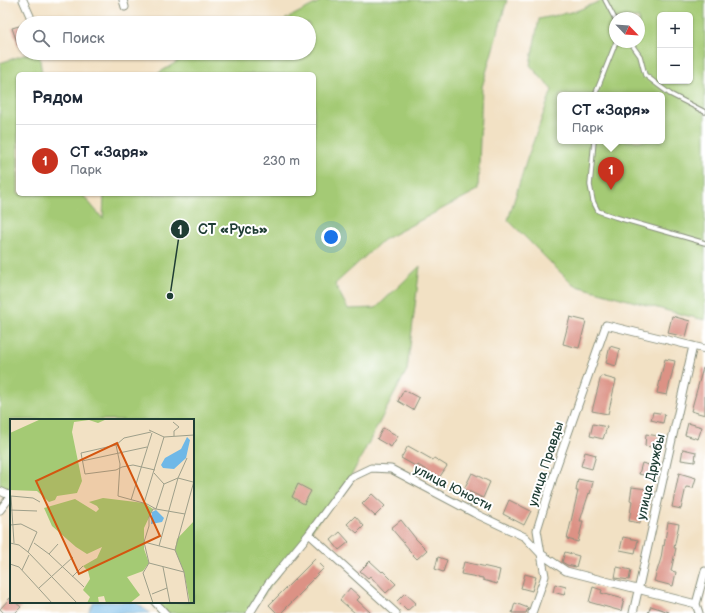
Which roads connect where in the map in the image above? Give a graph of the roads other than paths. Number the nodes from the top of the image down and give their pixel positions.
1 (23, 0) edge
2 (611, 0) edge
3 (606, 1) edge
4 (612, 12) edge
5 (31, 16) edge
6 (614, 48) edge
7 (634, 48) edge
8 (596, 92) edge
9 (705, 112) edge
10 (594, 144) edge
11 (705, 243) edge
12 (692, 346) junction
13 (705, 349) edge
14 (0, 491) edge
15 (10, 496) edge
16 (10, 497) edge
17 (0, 510) edge
18 (309, 534) junction
19 (541, 554) junction
20 (705, 571) edge
21 (638, 589) junction
22 (156, 603) edge
23 (696, 604) junction
24 (254, 611) edge
25 (165, 613) edge
26 (396, 613) edge
27 (532, 613) edge
28 (633, 613) edge
29 (699, 613) edge

1 - 5 street
2 - 3 lane
3 - 4 lane
6 - 8 lane
7 - 9 lane
10 - 11 lane
12 - 13 street
12 - 19 street, улица Правды
12 - 21 street, улица Дружбы
14 - 15 street
16 - 17 street
18 - 19 street, улица Юности
18 - 24 street, улица Юности
18 - 26 street
19 - 21 street, улица Юности
19 - 27 street, улица Правды
20 - 23 street
21 - 23 street, улица Юности
21 - 28 street, улица Дружбы
22 - 25 street
23 - 29 street

